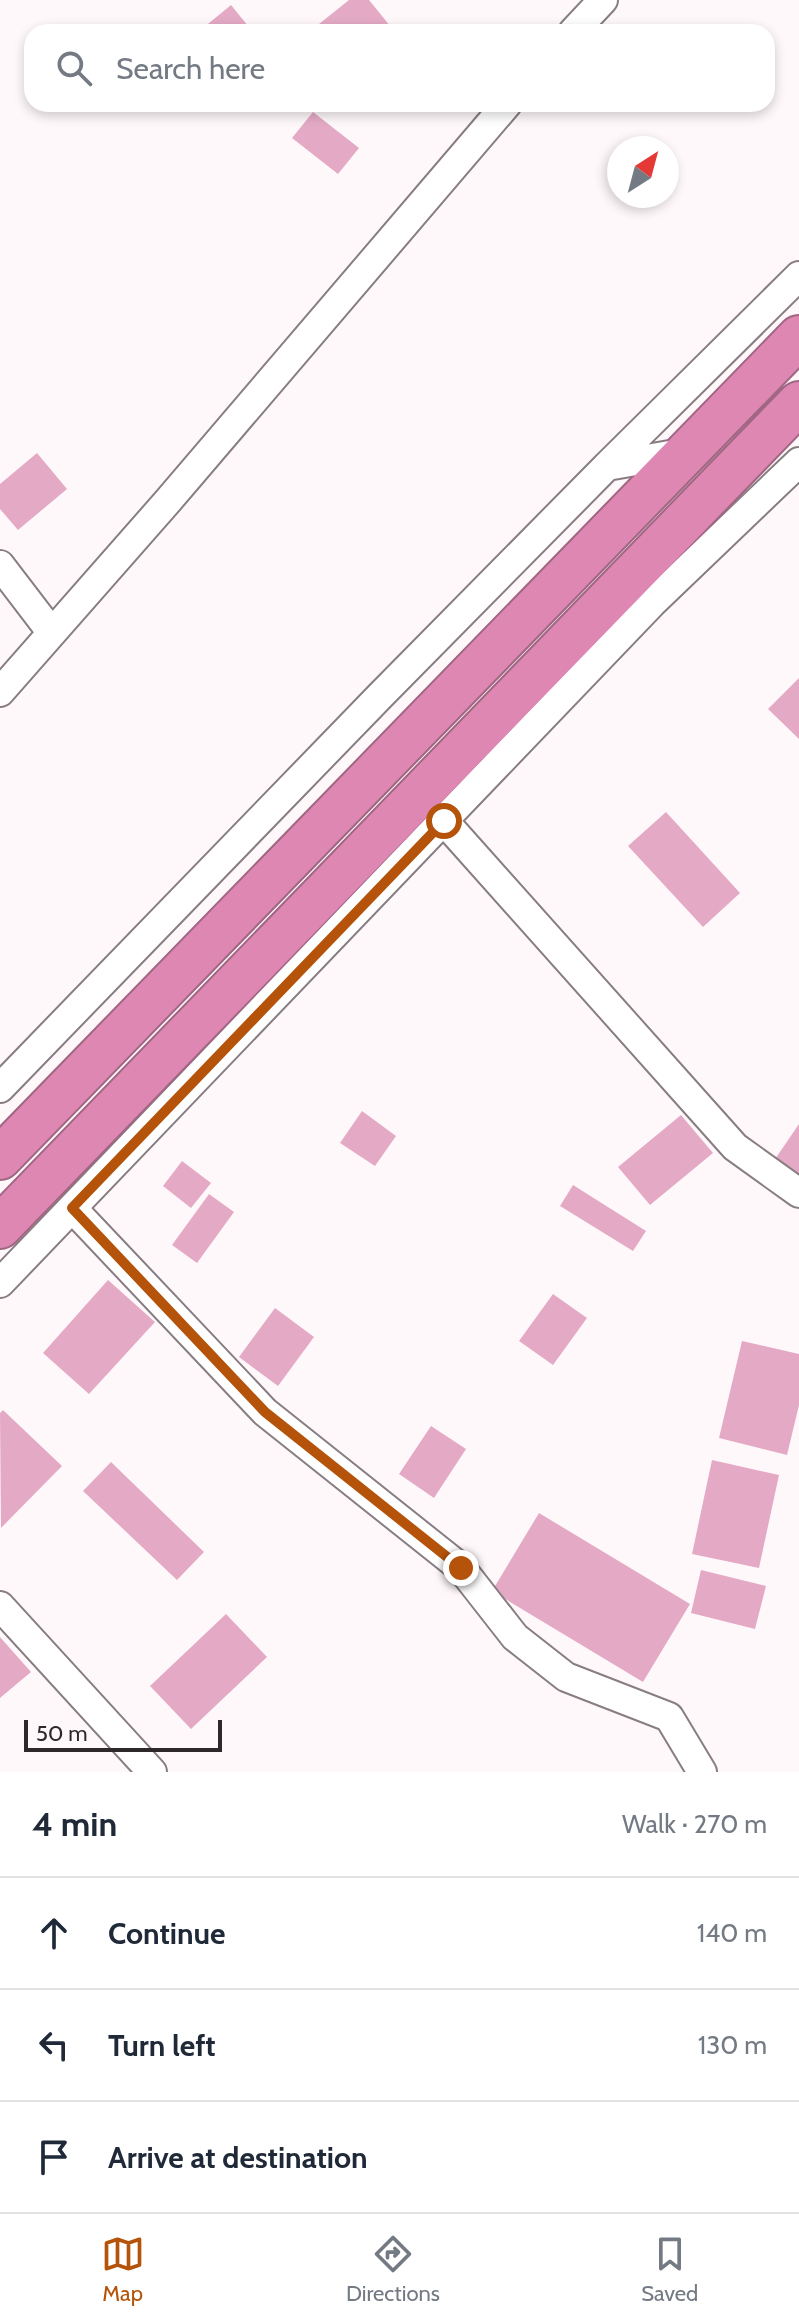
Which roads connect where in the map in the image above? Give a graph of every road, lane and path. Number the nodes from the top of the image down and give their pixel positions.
1 (603, 0) edge
2 (580, 24) edge
3 (500, 112) edge
4 (799, 276) edge
5 (799, 337) edge
6 (799, 403) edge
7 (687, 452) junction
8 (799, 462) edge
9 (607, 466) junction
10 (0, 565) edge
11 (52, 633) junction
12 (0, 692) edge
13 (444, 821) junction
14 (0, 1088) edge
15 (0, 1158) edge
16 (799, 1193) edge
17 (72, 1208) junction
18 (0, 1227) edge
19 (0, 1283) edge
20 (0, 1606) edge
21 (152, 1772) edge
22 (702, 1772) edge

1 - 2 street
3 - 11 street
4 - 9 street
5 - 7 highway
6 - 18 highway
7 - 9 street
7 - 15 highway
8 - 13 street
9 - 14 street
10 - 11 street
11 - 12 street
13 - 16 street
13 - 17 street
17 - 19 street
17 - 22 street
20 - 21 street

